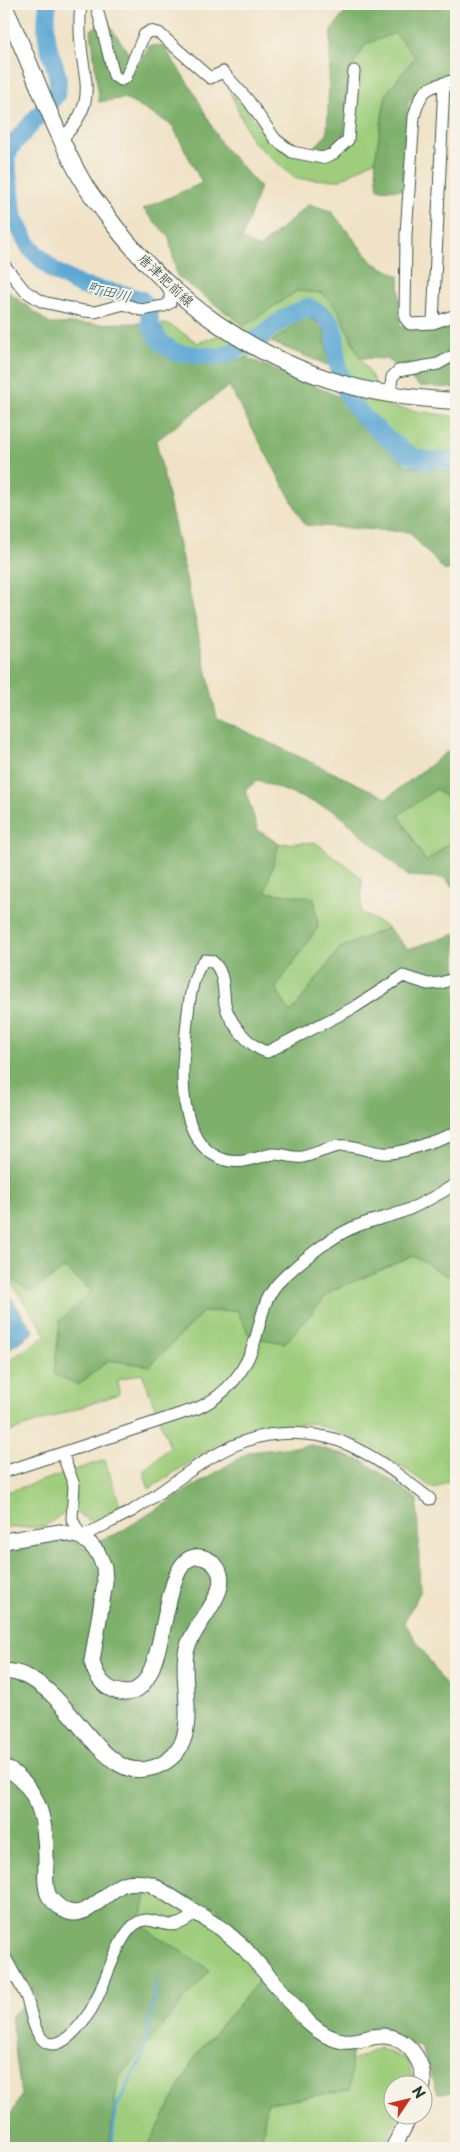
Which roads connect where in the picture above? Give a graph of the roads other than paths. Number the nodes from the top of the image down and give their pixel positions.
1 (82, 4) edge
2 (96, 4) edge
3 (4, 6) edge
4 (354, 71) dead end
5 (456, 80) edge
6 (444, 83) junction
7 (61, 140) junction
8 (4, 265) edge
9 (170, 286) junction
10 (456, 315) edge
11 (433, 323) junction
12 (456, 354) edge
13 (390, 394) junction
14 (456, 401) edge
15 (456, 978) edge
16 (456, 1133) edge
17 (456, 1184) edge
18 (62, 1453) junction
19 (4, 1472) edge
20 (430, 1498) dead end
21 (81, 1537) junction
22 (4, 1541) edge
23 (4, 1671) edge
24 (4, 1767) edge
25 (196, 1912) junction
26 (4, 1956) edge
27 (424, 2074) edge
28 (406, 2124) edge
29 (393, 2148) edge

1 - 7 street
2 - 4 street
3 - 7 main road, 唐津肥前線
5 - 6 street
6 - 11 street
6 - 11 street
7 - 9 main road, 唐津肥前線
8 - 9 street
9 - 13 main road, 唐津肥前線
10 - 11 street
12 - 13 street
13 - 14 main road, 唐津肥前線
15 - 16 street
17 - 18 street
18 - 19 street
18 - 21 street
20 - 21 street
21 - 22 street
21 - 23 street
24 - 25 street
25 - 26 street
25 - 27 street
28 - 29 street

